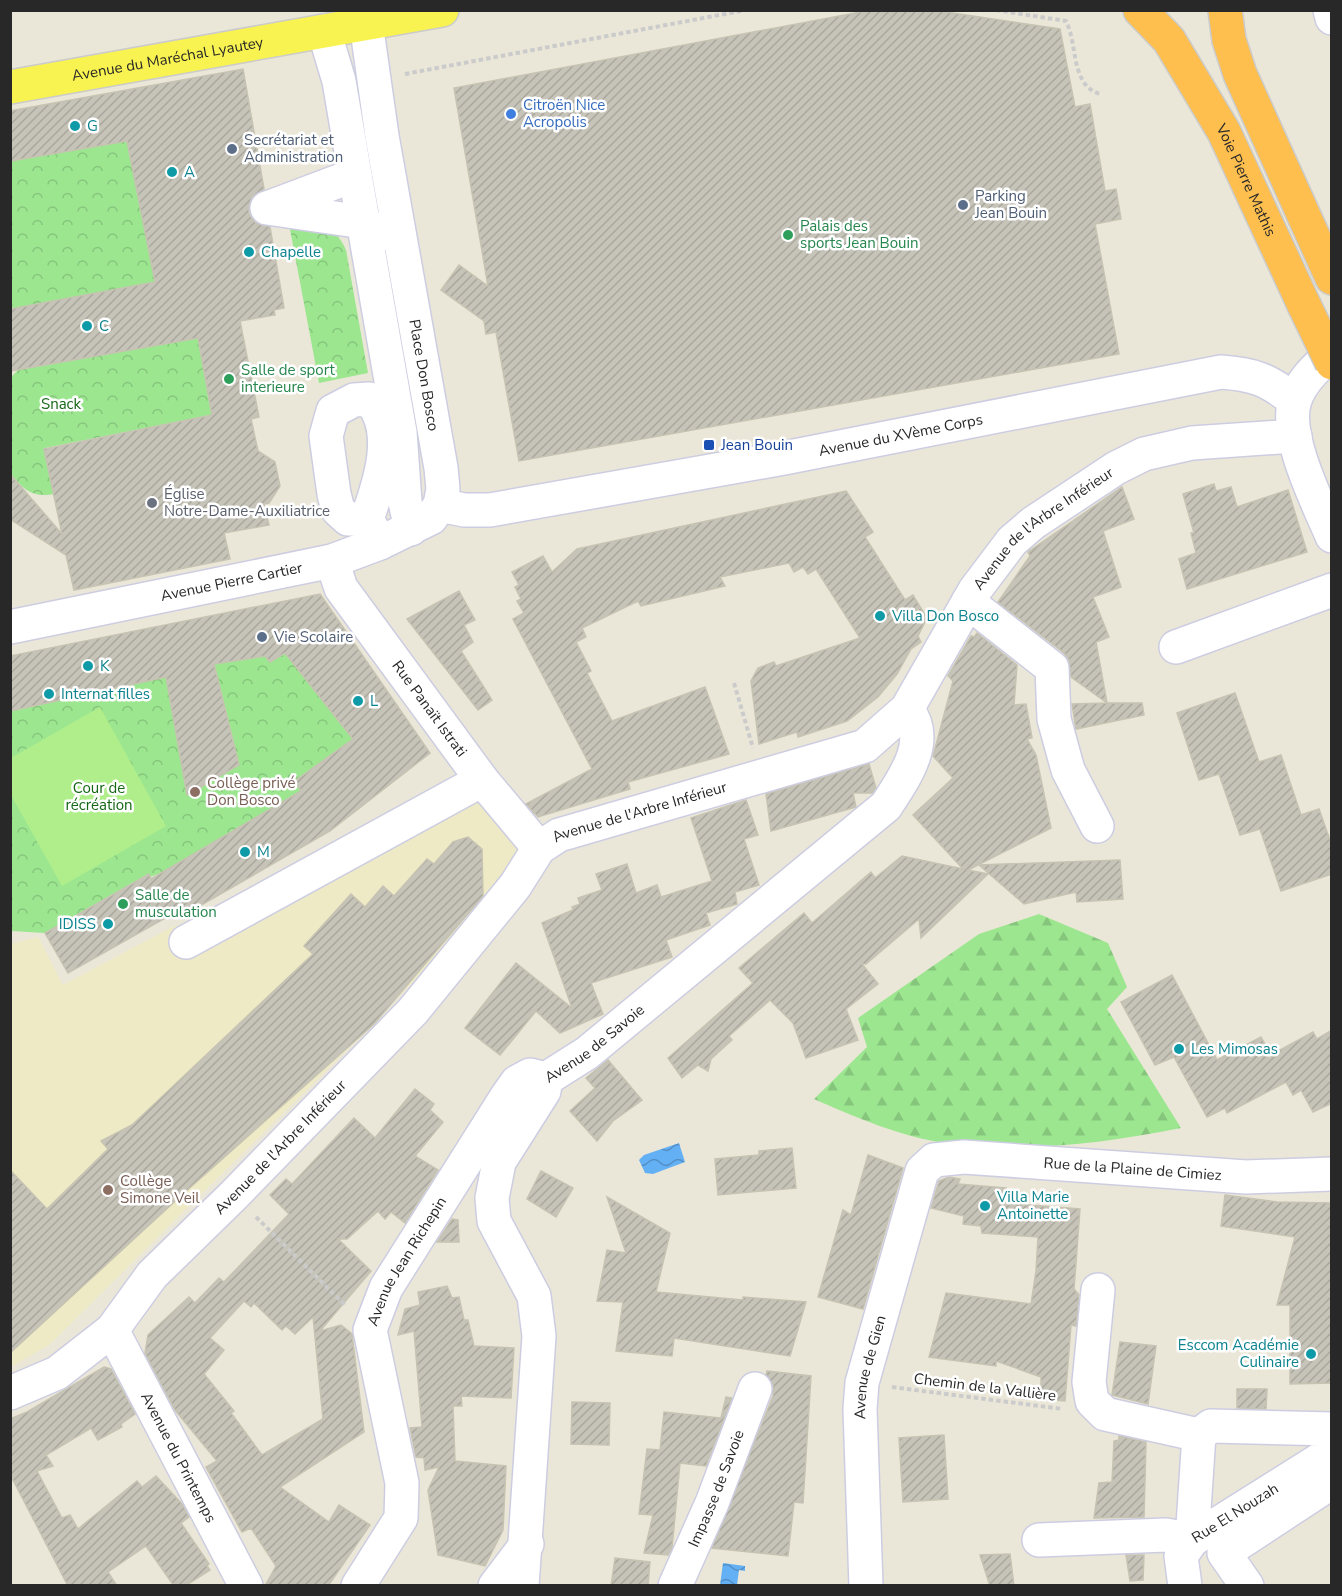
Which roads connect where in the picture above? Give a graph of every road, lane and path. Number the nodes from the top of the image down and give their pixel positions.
1 (442, 10) edge
2 (746, 10) edge
3 (996, 10) edge
4 (1140, 10) edge
5 (1225, 10) edge
6 (1330, 10) edge
7 (1332, 18) edge
8 (366, 23) junction
9 (324, 30) junction
10 (400, 81) dead end
11 (10, 87) edge
12 (1101, 94) dead end
13 (382, 136) junction
14 (355, 175) junction
15 (363, 222) junction
16 (401, 246) junction
17 (1332, 278) edge
18 (1332, 353) edge
19 (1332, 363) edge
20 (1294, 400) junction
21 (1295, 436) junction
22 (440, 505) junction
23 (411, 529) junction
24 (1332, 536) edge
25 (333, 561) junction
26 (1332, 590) edge
27 (968, 602) junction
28 (10, 627) edge
29 (1176, 647) dead end
30 (734, 683) dead end
31 (907, 709) junction
32 (762, 777) junction
33 (482, 780) junction
34 (1097, 826) dead end
35 (540, 848) junction
36 (186, 942) dead end
37 (546, 1080) junction
38 (934, 1160) joint
39 (1332, 1174) edge
40 (234, 1195) junction
41 (1098, 1290) dead end
42 (112, 1329) junction
43 (370, 1330) junction
44 (862, 1383) junction
45 (755, 1389) dead end
46 (10, 1394) edge
47 (1105, 1414) junction
48 (1332, 1429) edge
49 (1199, 1435) junction
50 (1332, 1452) edge
51 (1332, 1482) edge
52 (1039, 1540) dead end
53 (1192, 1540) junction
54 (526, 1544) junction
55 (246, 1586) edge
56 (358, 1586) edge
57 (495, 1586) edge
58 (522, 1586) edge
59 (675, 1586) edge
60 (866, 1586) edge
61 (1185, 1586) edge
62 (1247, 1586) edge

1 - 8 main road, Avenue du Maréchal Lyautey
2 - 10 path
3 - 12 path
4 - 19 highway, Voie Pierre Mathis, bridge
5 - 17 highway
6 - 7 street
8 - 9 main road, Avenue du Maréchal Lyautey
8 - 13 street, Place Don Bosco
9 - 11 main road, Avenue du Maréchal Lyautey
9 - 14 street
13 - 14 street
13 - 16 street, Place Don Bosco
14 - 15 street
14 - 15 street
15 - 16 street
15 - 23 street
16 - 22 street, Place Don Bosco
18 - 20 street
20 - 21 street
20 - 22 street, Avenue du XVème Corps
21 - 24 street
21 - 27 street, Avenue de l'Arbre Inférieur
22 - 23 street, Avenue Pierre Cartier
23 - 25 street, Avenue Pierre Cartier
25 - 28 street, Avenue Pierre Cartier
25 - 33 street, Rue Panaït Istrati
26 - 29 street
27 - 31 street, Avenue de l'Arbre Inférieur
27 - 34 street
30 - 32 path
31 - 32 street, Avenue de l'Arbre Inférieur
31 - 37 street, Avenue de Savoie
32 - 35 street, Avenue de l'Arbre Inférieur
33 - 35 street, Rue Panaït Istrati
33 - 36 street
35 - 40 street, Avenue de l'Arbre Inférieur
37 - 43 street, Avenue Jean Richepin
37 - 54 street, Avenue de Savoie
38 - 39 street, Rue de la Plaine de Cimiez
38 - 44 street, Avenue de Gien
40 - 42 street, Avenue de l'Arbre Inférieur
40 - 43 path
41 - 47 street
42 - 46 street, Avenue de l'Arbre Inférieur
42 - 55 street, Avenue du Printemps
43 - 56 street, Avenue Jean Richepin
44 - 47 path, Chemin de la Vallière
44 - 60 street, Avenue de Gien
45 - 59 street, Impasse de Savoie
47 - 49 street
48 - 49 street
49 - 53 street, Rue El Nouzah
50 - 53 street, Rue El Nouzah
51 - 62 street
52 - 53 street
53 - 61 street
54 - 57 street
54 - 58 street, Avenue de Savoie

